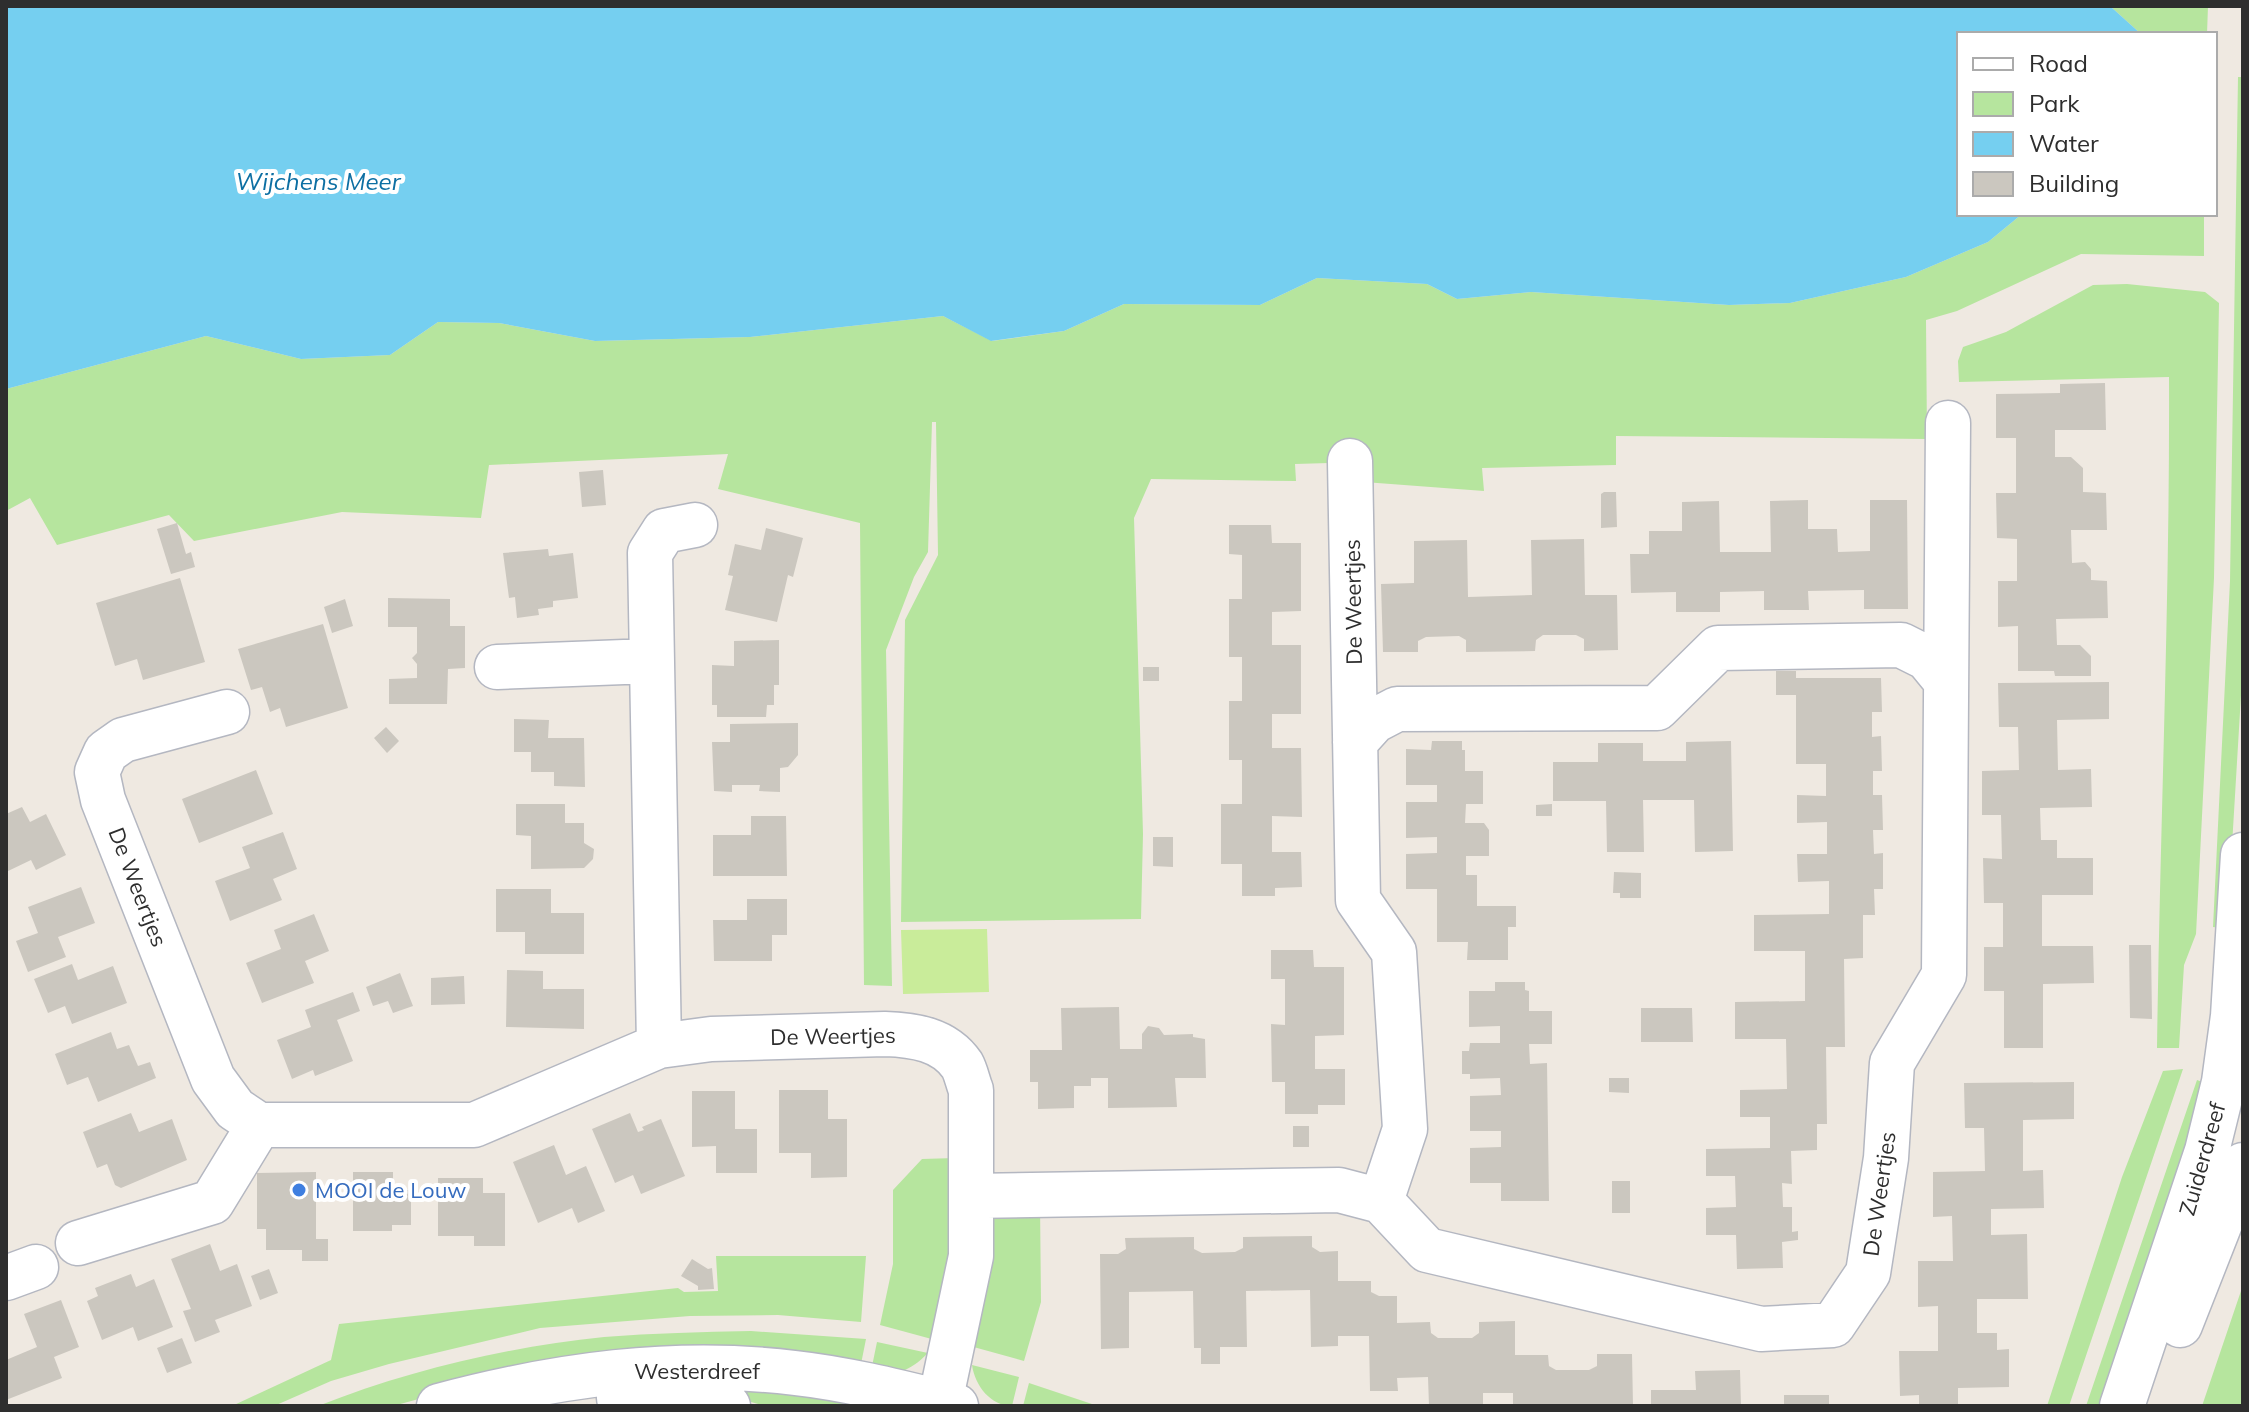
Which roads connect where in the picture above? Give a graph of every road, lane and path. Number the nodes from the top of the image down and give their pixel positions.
1 (1948, 423) dead end
2 (1350, 461) dead end
3 (695, 525) dead end
4 (650, 661) junction
5 (497, 667) dead end
6 (1945, 680) junction
7 (227, 712) dead end
8 (1355, 742) junction
9 (2243, 855) edge
10 (2238, 1017) edge
11 (659, 1046) junction
12 (259, 1125) junction
13 (2243, 1165) edge
14 (971, 1196) junction
15 (1381, 1201) junction
16 (78, 1243) dead end
17 (945, 1405) edge
18 (439, 1406) edge
19 (562, 1406) edge
20 (728, 1406) edge
21 (2122, 1406) edge
22 (2149, 1406) edge

1 - 6 street, De Weertjes
2 - 8 street, De Weertjes
3 - 4 street
4 - 5 street
4 - 11 street
6 - 8 street
6 - 15 street, De Weertjes
7 - 12 street, De Weertjes
8 - 15 street, De Weertjes
9 - 10 street, Zuiderdreef
10 - 21 street, Zuiderdreef
11 - 12 street, De Weertjes
11 - 14 street, De Weertjes
12 - 16 street
13 - 22 street, Zuiderdreef
14 - 15 street
14 - 17 street, De Weertjes
17 - 18 street, Westerdreef
19 - 20 street, Westerdreef

